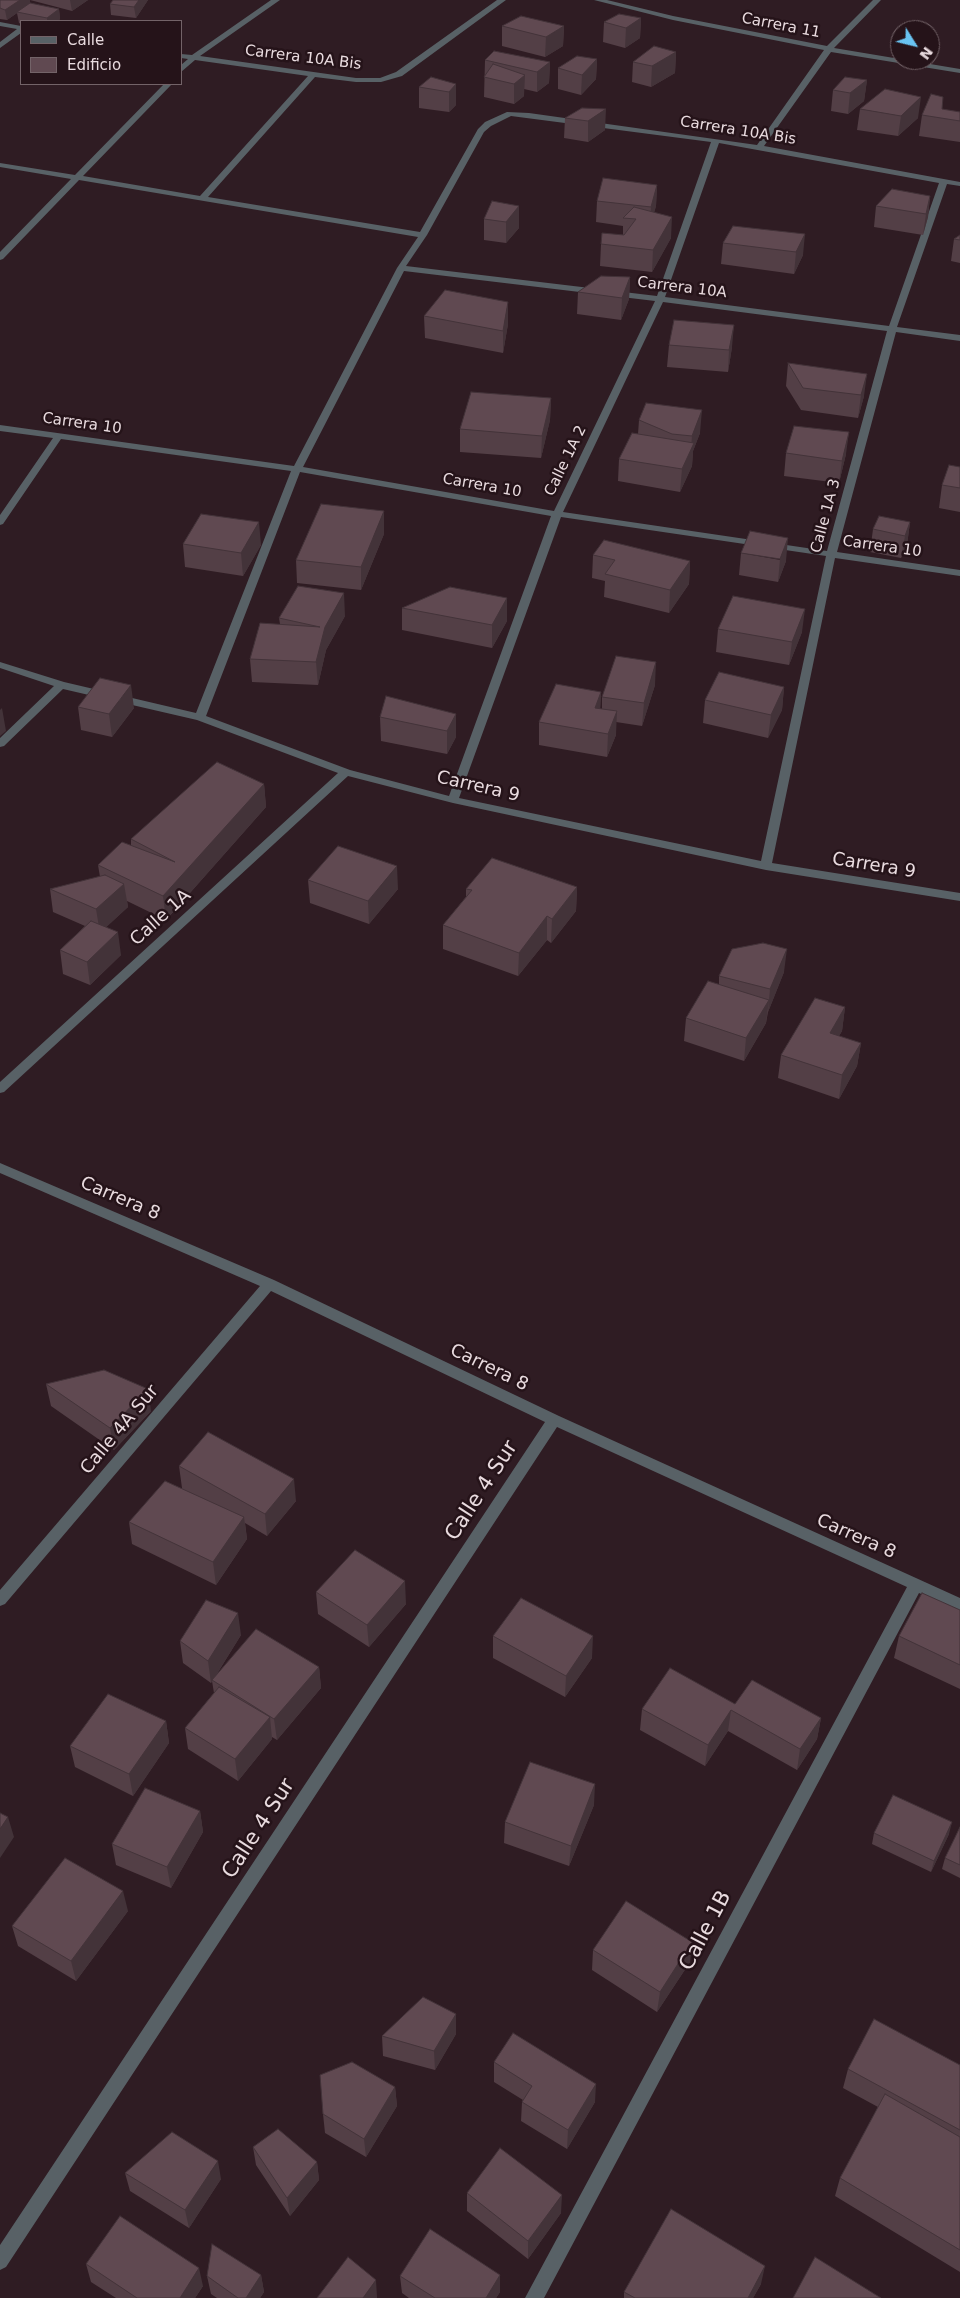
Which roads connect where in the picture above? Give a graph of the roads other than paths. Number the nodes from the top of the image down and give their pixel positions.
1 (276, 0) edge
2 (502, 0) edge
3 (598, 0) edge
4 (877, 0) edge
5 (0, 24) edge
6 (20, 29) edge
7 (20, 30) edge
8 (0, 46) edge
9 (830, 49) junction
10 (182, 56) edge
11 (193, 58) junction
12 (182, 69) edge
13 (960, 71) edge
14 (314, 73) junction
15 (167, 85) edge
16 (716, 140) junction
17 (760, 147) junction
18 (0, 165) edge
19 (77, 178) junction
20 (944, 181) junction
21 (960, 184) edge
22 (202, 199) junction
23 (423, 235) junction
24 (0, 257) edge
25 (401, 268) junction
26 (660, 298) junction
27 (892, 329) junction
28 (960, 338) edge
29 (0, 428) edge
30 (59, 436) junction
31 (298, 469) junction
32 (557, 514) junction
33 (0, 522) edge
34 (831, 555) junction
35 (960, 573) edge
36 (0, 665) edge
37 (61, 685) junction
38 (200, 717) junction
39 (0, 744) edge
40 (346, 772) junction
41 (453, 800) junction
42 (766, 866) junction
43 (960, 897) edge
44 (0, 1089) edge
45 (0, 1168) edge
46 (269, 1284) junction
47 (554, 1420) junction
48 (916, 1584) junction
49 (0, 1600) edge
50 (960, 1605) edge
51 (0, 2261) edge
52 (534, 2298) edge

1 - 11 street
2 - 14 street, Carrera 10A Bis
3 - 9 street, Carrera 11
4 - 9 street
5 - 6 street
7 - 8 street
9 - 13 street, Carrera 11
9 - 17 street
10 - 11 street, Carrera 10A Bis
11 - 12 street
11 - 14 street, Carrera 10A Bis
14 - 22 street
15 - 19 street
16 - 17 street, Carrera 10A Bis
16 - 23 street, Carrera 10A Bis
16 - 26 street, Calle 1A 2
17 - 20 street, Carrera 10A Bis
18 - 19 street
19 - 22 street
19 - 24 street
20 - 21 street, Carrera 10A Bis
20 - 27 street, Calle 1A 3
22 - 23 street
23 - 25 street
25 - 26 street, Carrera 10A
25 - 31 street
26 - 27 street, Carrera 10A
26 - 32 street, Calle 1A 2
27 - 28 street, Carrera 10A
27 - 34 street, Calle 1A 3
29 - 30 street, Carrera 10
30 - 31 street, Carrera 10
30 - 33 street
31 - 32 street, Carrera 10
31 - 38 street
32 - 34 street, Carrera 10
32 - 41 street, Calle 1A 2
34 - 35 street, Carrera 10
34 - 42 street, Calle 1A 3
36 - 37 street, Carrera 9
37 - 38 street, Carrera 9
37 - 39 street
38 - 40 street, Carrera 9
40 - 41 street, Carrera 9
40 - 44 street, Calle 1A
41 - 42 street, Carrera 9
42 - 43 street, Carrera 9
45 - 46 street, Carrera 8
46 - 47 street, Carrera 8
46 - 49 street, Calle 4A Sur
47 - 48 street, Carrera 8
47 - 51 street, Calle 4 Sur
48 - 50 street, Carrera 8
48 - 52 street, Calle 1B

